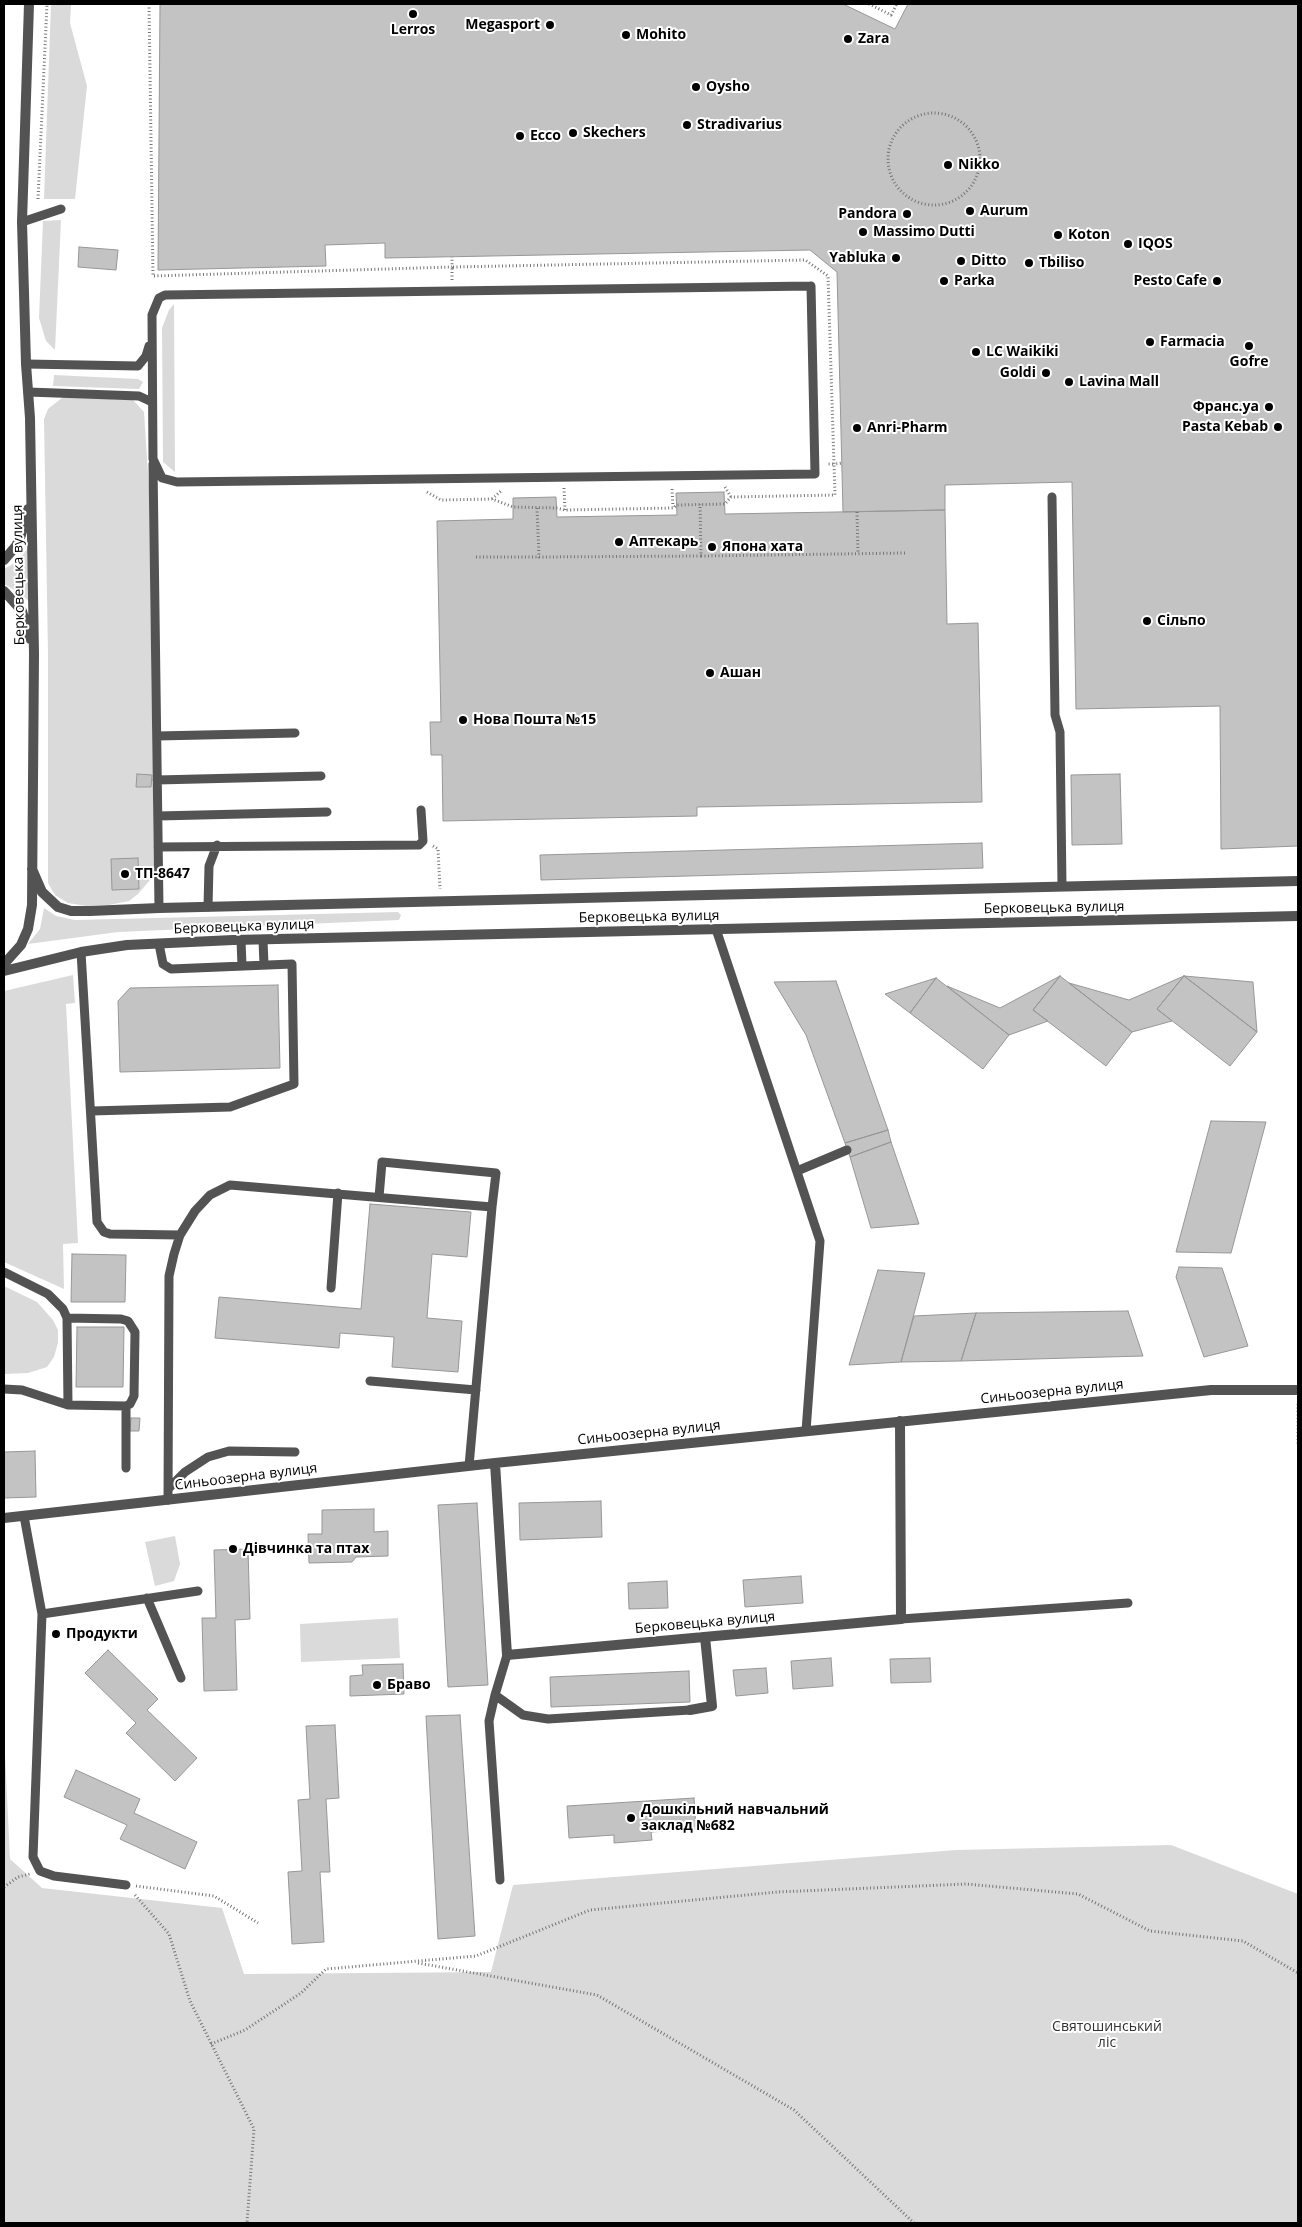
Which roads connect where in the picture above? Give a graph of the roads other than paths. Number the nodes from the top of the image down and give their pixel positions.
1 (29, 4) edge
2 (61, 209) dead end
3 (22, 222) junction
4 (152, 337) junction
5 (26, 364) junction
6 (28, 392) junction
7 (152, 402) junction
8 (152, 459) junction
9 (31, 496) junction
10 (1052, 497) dead end
11 (4, 560) edge
12 (4, 591) edge
13 (34, 654) junction
14 (294, 733) dead end
15 (157, 736) junction
16 (321, 776) dead end
17 (157, 780) junction
18 (421, 810) dead end
19 (327, 812) dead end
20 (158, 816) junction
21 (217, 845) junction
22 (158, 847) junction
23 (32, 869) junction
24 (1298, 881) edge
25 (1062, 886) junction
26 (208, 907) junction
27 (159, 908) junction
28 (1298, 916) edge
29 (716, 929) junction
30 (241, 940) junction
31 (263, 940) junction
32 (159, 944) junction
33 (81, 952) junction
34 (4, 964) edge
35 (264, 965) junction
36 (242, 966) junction
37 (4, 971) edge
38 (92, 1111) junction
39 (847, 1150) dead end
40 (797, 1171) junction
41 (338, 1194) junction
42 (378, 1197) junction
43 (492, 1207) junction
44 (180, 1235) junction
45 (4, 1272) edge
46 (331, 1288) dead end
47 (67, 1318) junction
48 (370, 1382) dead end
49 (4, 1389) edge
50 (476, 1390) junction
51 (1298, 1390) edge
52 (68, 1405) junction
53 (126, 1406) junction
54 (900, 1421) junction
55 (806, 1431) junction
56 (294, 1452) dead end
57 (495, 1463) junction
58 (469, 1466) junction
59 (126, 1468) dead end
60 (168, 1489) junction
61 (168, 1500) junction
62 (24, 1516) junction
63 (4, 1518) edge
64 (198, 1591) dead end
65 (147, 1598) junction
66 (1128, 1603) dead end
67 (42, 1614) junction
68 (902, 1619) junction
69 (705, 1637) junction
70 (507, 1655) junction
71 (181, 1678) dead end
72 (495, 1695) junction
73 (690, 1710) joint
74 (500, 1880) dead end
75 (126, 1885) road end

1 - 3 street, Берковецька вулиця
2 - 3 lane
3 - 5 street, Берковецька вулиця
4 - 5 lane
4 - 7 lane
4 - 8 lane
5 - 6 street, Берковецька вулиця
6 - 7 lane
6 - 9 street, Берковецька вулиця
7 - 8 lane
8 - 15 lane
9 - 11 street, Берковецька вулиця
9 - 13 street, Берковецька вулиця
10 - 25 lane
12 - 13 street, Берковецька вулиця
13 - 23 street, Берковецька вулиця
14 - 15 lane
15 - 17 lane
16 - 17 lane
17 - 20 lane
18 - 21 lane
19 - 20 lane
20 - 22 lane
21 - 22 lane
21 - 26 lane
22 - 27 lane
23 - 27 street, Берковецька вулиця
23 - 34 street, Берковецька вулиця
24 - 25 street, Берковецька вулиця
25 - 26 street, Берковецька вулиця
26 - 27 street, Берковецька вулиця
28 - 29 street, Берковецька вулиця
29 - 31 street, Берковецька вулиця
29 - 40 lane
30 - 31 street, Берковецька вулиця
30 - 32 street, Берковецька вулиця
30 - 36 lane
31 - 35 lane
32 - 33 street, Берковецька вулиця
32 - 36 lane
33 - 37 street, Берковецька вулиця
33 - 38 lane
35 - 36 lane
35 - 38 lane
38 - 44 lane
39 - 40 lane
40 - 55 lane
41 - 42 lane
41 - 44 lane
41 - 46 lane
42 - 43 lane
42 - 43 lane
43 - 50 lane
44 - 60 lane
45 - 47 lane
47 - 52 lane
47 - 53 lane
48 - 50 lane
49 - 52 lane
50 - 58 lane
51 - 54 street, Синьоозерна вулиця
52 - 53 lane
53 - 59 lane
54 - 55 street, Синьоозерна вулиця
54 - 68 street
55 - 57 street, Синьоозерна вулиця
56 - 60 lane
57 - 58 street, Синьоозерна вулиця
57 - 70 street
58 - 61 street, Синьоозерна вулиця
60 - 61 lane
61 - 62 street, Синьоозерна вулиця
62 - 63 street, Синьоозерна вулиця
62 - 67 lane
64 - 65 lane
65 - 67 lane
65 - 71 lane
66 - 68 lane
67 - 75 lane
68 - 69 street, Берковецька вулиця
69 - 70 street, Берковецька вулиця
69 - 73 street
70 - 72 lane
72 - 73 lane
72 - 74 lane

